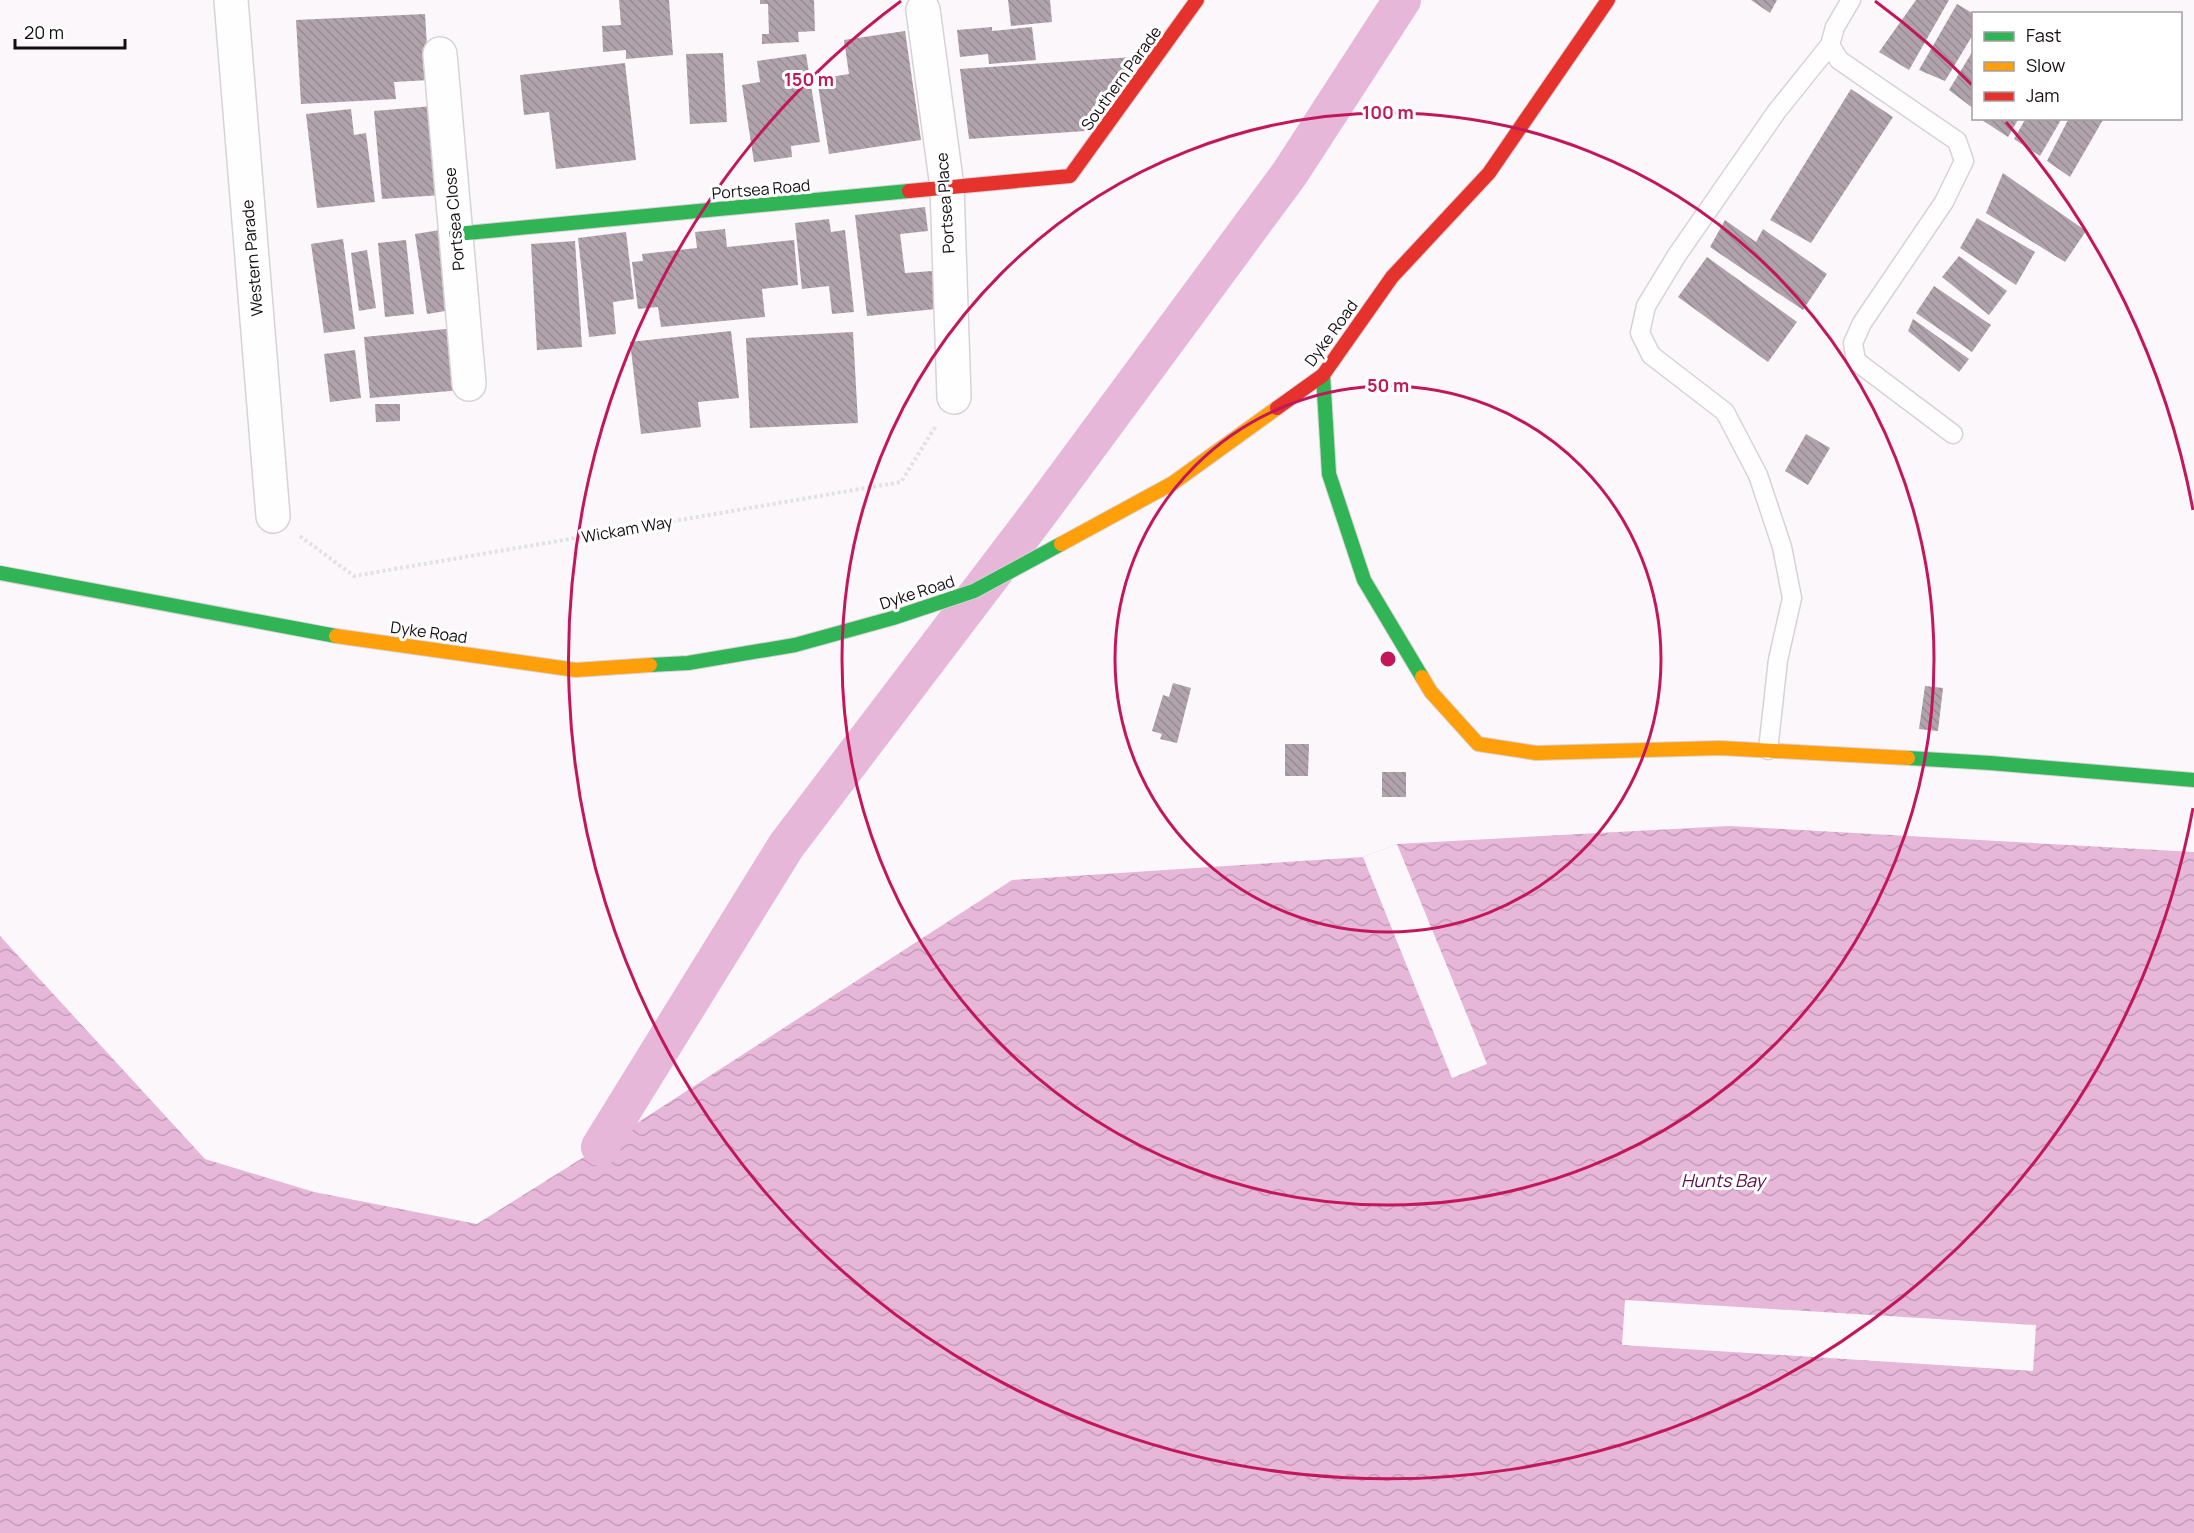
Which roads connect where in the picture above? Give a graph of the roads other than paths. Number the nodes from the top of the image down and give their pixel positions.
1 (231, 0) edge
2 (1197, 0) edge
3 (1608, 0) edge
4 (1851, 0) edge
5 (923, 10) dead end
6 (1830, 45) junction
7 (440, 54) dead end
8 (1070, 176) joint
9 (947, 188) junction
10 (456, 234) junction
11 (1323, 375) junction
12 (469, 384) dead end
13 (954, 397) road end
14 (1953, 434) dead end
15 (273, 516) road end
16 (0, 573) edge
17 (1768, 750) junction
18 (2194, 780) edge

1 - 15 street, Western Parade
2 - 8 street, Southern Parade
3 - 11 street, Dyke Road
4 - 6 lane
5 - 9 street, Portsea Place
6 - 14 lane
6 - 17 lane
7 - 10 street, Portsea Close
8 - 9 street, Portsea Road
9 - 10 street, Portsea Road
9 - 13 street, Portsea Place
10 - 12 street, Portsea Close
11 - 16 street, Dyke Road
11 - 17 street
17 - 18 street

